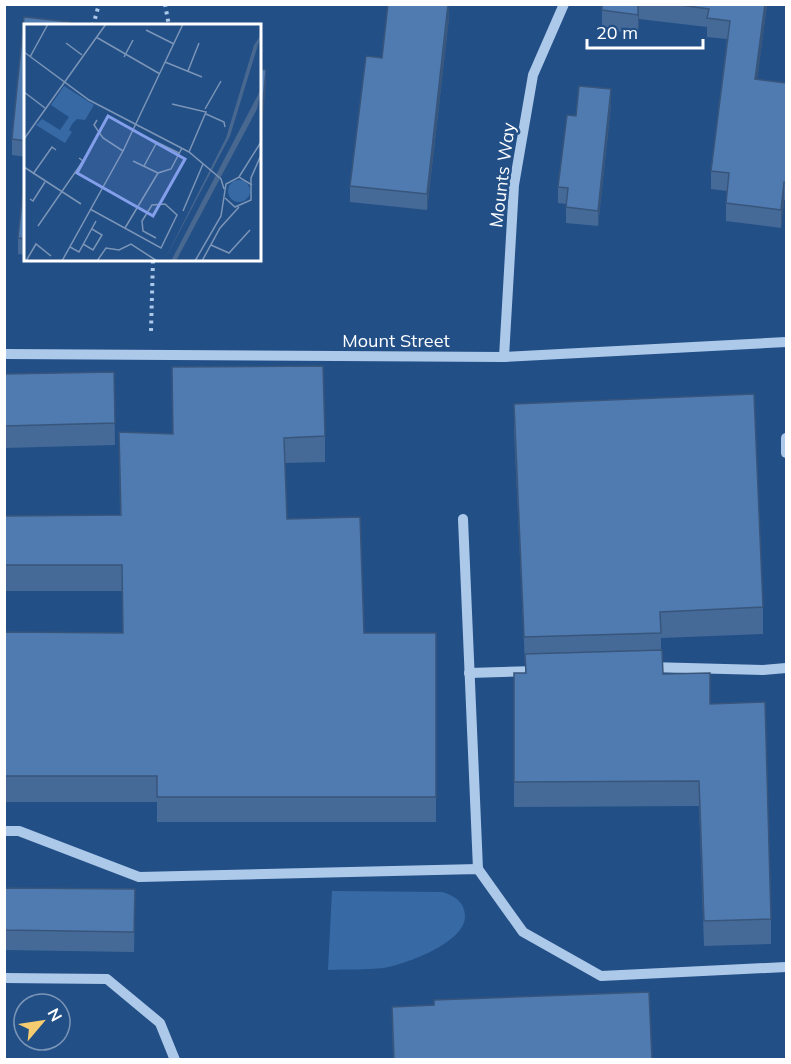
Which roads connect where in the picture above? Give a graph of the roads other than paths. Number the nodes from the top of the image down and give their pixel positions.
1 (564, 4) edge
2 (786, 342) edge
3 (4, 354) edge
4 (504, 357) junction
5 (786, 438) edge
6 (786, 453) edge
7 (463, 519) dead end
8 (640, 668) edge
9 (786, 668) edge
10 (549, 671) edge
11 (469, 673) junction
12 (4, 831) edge
13 (478, 868) junction
14 (786, 968) edge
15 (4, 978) edge
16 (175, 1059) edge

1 - 4 street, Mounts Way
2 - 4 street, Mount Street
3 - 4 street, Mount Street
5 - 6 street
7 - 11 street
8 - 9 street
10 - 11 street
11 - 13 street
12 - 13 street
13 - 14 street
15 - 16 street

